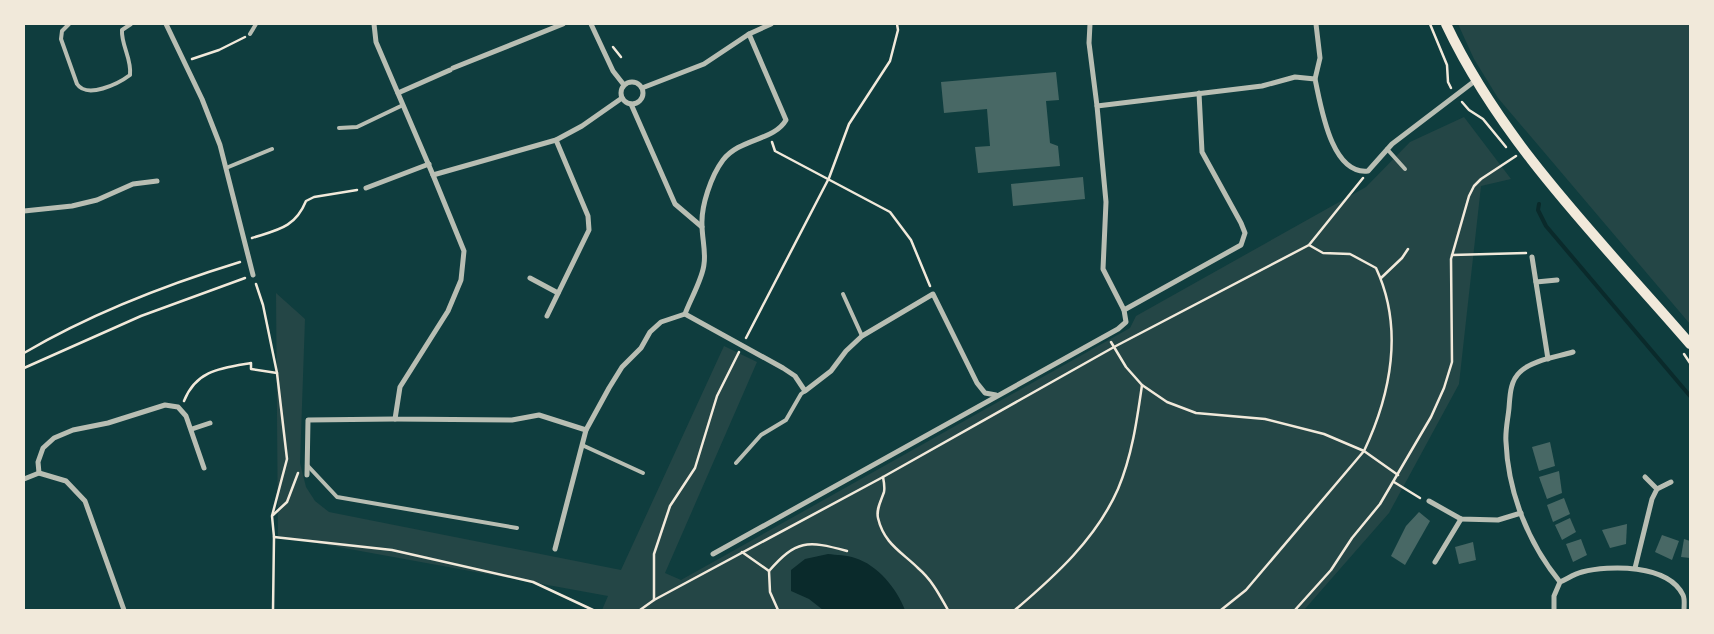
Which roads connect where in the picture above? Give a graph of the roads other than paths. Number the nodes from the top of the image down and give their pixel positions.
1 (69, 24) edge
2 (131, 24) edge
3 (166, 24) edge
4 (256, 24) edge
5 (374, 24) edge
6 (563, 24) edge
7 (591, 24) edge
8 (771, 24) edge
9 (1090, 24) edge
10 (1316, 24) edge
11 (1446, 24) edge
12 (250, 34) road end
13 (749, 34) junction
14 (1315, 79) junction
15 (1476, 80) junction
16 (624, 85) junction
17 (642, 88) junction
18 (398, 93) junction
19 (1199, 93) junction
20 (622, 98) junction
21 (631, 104) junction
22 (403, 105) junction
23 (1097, 106) junction
24 (339, 128) dead end
25 (556, 140) junction
26 (272, 149) dead end
27 (1387, 149) junction
28 (429, 164) junction
29 (226, 168) junction
30 (1405, 169) dead end
31 (433, 175) junction
32 (157, 181) dead end
33 (366, 188) road end
34 (24, 211) edge
35 (702, 227) junction
36 (1532, 257) road end
37 (253, 275) road end
38 (530, 278) dead end
39 (1557, 280) dead end
40 (1536, 282) junction
41 (558, 293) junction
42 (843, 294) dead end
43 (1124, 310) junction
44 (685, 314) junction
45 (546, 316) dead end
46 (862, 336) junction
47 (1690, 344) edge
48 (1573, 352) dead end
49 (1548, 359) junction
50 (805, 391) junction
51 (997, 395) junction
52 (395, 419) junction
53 (210, 423) dead end
54 (192, 429) junction
55 (586, 430) junction
56 (582, 445) junction
57 (736, 464) dead end
58 (307, 465) junction
59 (204, 468) dead end
60 (39, 473) junction
61 (643, 473) dead end
62 (307, 475) dead end
63 (1644, 477) dead end
64 (24, 479) edge
65 (1671, 482) dead end
66 (1657, 489) junction
67 (1429, 501) road end
68 (1521, 513) junction
69 (1461, 519) junction
70 (517, 528) dead end
71 (555, 549) dead end
72 (713, 554) dead end
73 (1435, 562) dead end
74 (1635, 568) junction
75 (1560, 582) junction
76 (124, 610) edge
77 (1554, 610) edge
78 (1684, 610) edge

1 - 2 lane
3 - 29 street
4 - 12 lane
5 - 18 street
6 - 18 street
7 - 16 street
8 - 13 street
9 - 23 street
10 - 14 street
11 - 15 main road
13 - 17 street
13 - 35 street
14 - 19 street
14 - 27 street
15 - 27 street
15 - 47 main road
16 - 17 street
16 - 20 street
17 - 21 street
18 - 22 street
19 - 23 street
19 - 43 street
20 - 21 street
20 - 25 street
21 - 35 street
22 - 24 lane
22 - 28 street
23 - 43 street
25 - 31 street
25 - 41 street
26 - 29 lane
27 - 30 lane
28 - 31 street
28 - 33 street
29 - 37 street
31 - 52 street
32 - 34 street
35 - 44 street
36 - 40 street
38 - 41 street
39 - 40 street
40 - 49 street
41 - 45 street
42 - 46 lane
43 - 51 street
44 - 50 street
44 - 55 street
46 - 50 street
46 - 51 street
48 - 49 street
49 - 68 street
50 - 57 lane
51 - 72 street
52 - 55 street
52 - 58 street
53 - 54 street
54 - 59 street
54 - 60 street
55 - 56 street
56 - 61 lane
56 - 71 street
58 - 62 street
58 - 70 lane
60 - 64 street
60 - 76 street
63 - 66 street
65 - 66 street
66 - 74 street
67 - 69 street
68 - 69 street
68 - 75 street
69 - 73 street
74 - 75 street
74 - 78 street
75 - 77 street

